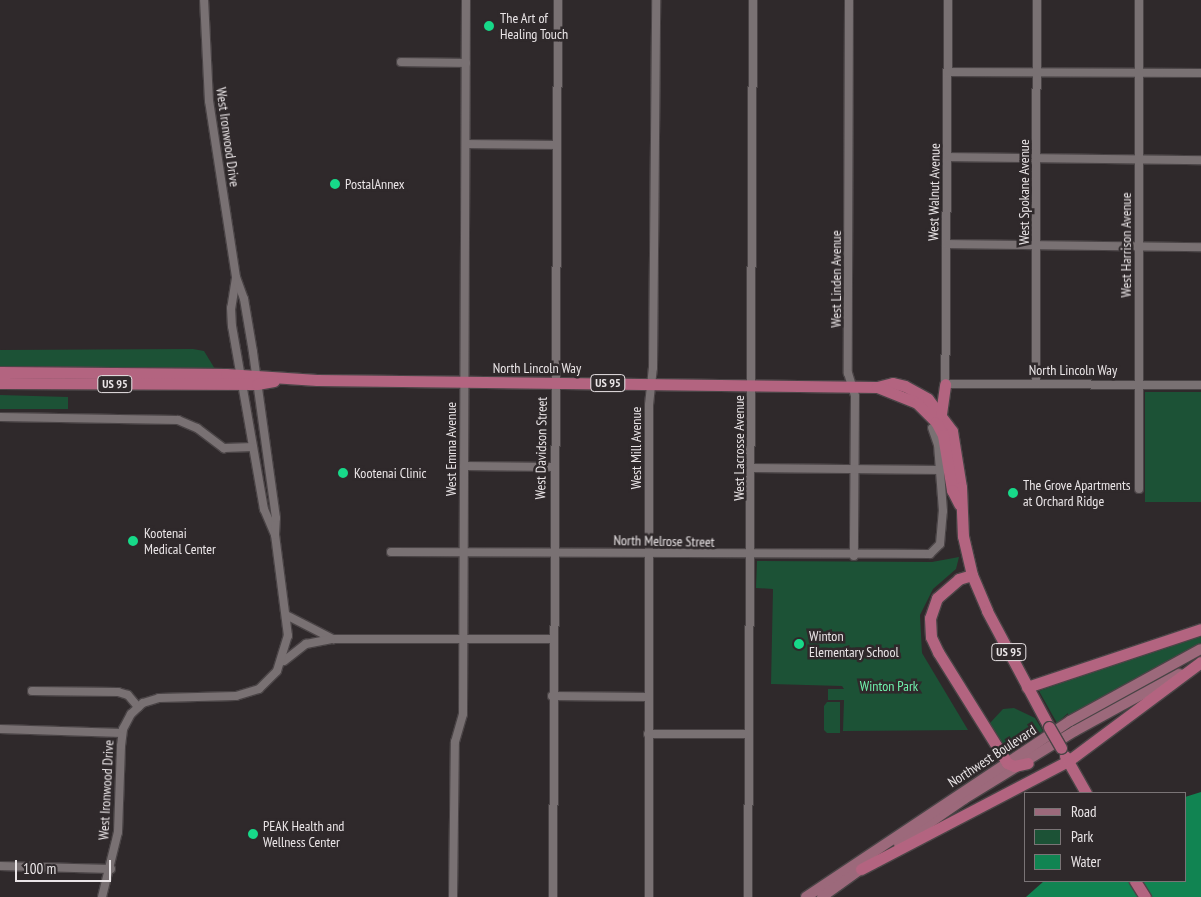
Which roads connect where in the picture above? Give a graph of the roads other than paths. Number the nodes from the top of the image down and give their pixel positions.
1 (204, 0) edge
2 (466, 0) edge
3 (558, 0) edge
4 (656, 0) edge
5 (753, 0) edge
6 (849, 0) edge
7 (948, 0) edge
8 (1037, 0) edge
9 (1139, 0) edge
10 (401, 62) dead end
11 (466, 63) junction
12 (947, 72) junction
13 (1037, 73) junction
14 (1139, 73) junction
15 (1201, 73) edge
16 (466, 144) junction
17 (557, 145) junction
18 (947, 157) junction
19 (1037, 159) junction
20 (1139, 160) junction
21 (1201, 160) edge
22 (946, 244) junction
23 (1037, 245) junction
24 (1139, 246) junction
25 (1201, 247) edge
26 (236, 276) junction
27 (0, 372) edge
28 (242, 379) junction
29 (256, 380) junction
30 (464, 382) junction
31 (0, 383) edge
32 (555, 383) junction
33 (651, 383) junction
34 (752, 384) junction
35 (945, 384) junction
36 (1036, 384) junction
37 (1138, 385) junction
38 (1201, 385) edge
39 (853, 386) junction
40 (877, 387) junction
41 (924, 396) junction
42 (942, 414) junction
43 (0, 418) edge
44 (932, 428) dead end
45 (253, 447) junction
46 (464, 466) junction
47 (554, 467) junction
48 (752, 468) junction
49 (855, 469) junction
50 (941, 470) junction
51 (1139, 489) dead end
52 (960, 506) junction
53 (275, 536) junction
54 (464, 551) junction
55 (391, 552) dead end
56 (553, 552) junction
57 (648, 553) junction
58 (751, 555) junction
59 (854, 556) junction
60 (972, 575) junction
61 (288, 616) junction
62 (1201, 629) edge
63 (333, 639) junction
64 (553, 639) junction
65 (463, 640) junction
66 (1201, 649) edge
67 (1201, 662) edge
68 (282, 664) junction
69 (1026, 687) junction
70 (32, 691) dead end
71 (552, 696) junction
72 (648, 697) junction
73 (138, 707) junction
74 (0, 729) edge
75 (122, 733) junction
76 (648, 734) junction
77 (749, 734) junction
78 (1068, 761) junction
79 (1028, 762) junction
80 (1007, 763) junction
81 (1085, 792) edge
82 (0, 866) edge
83 (861, 869) junction
84 (111, 870) junction
85 (1137, 882) edge
86 (102, 897) edge
87 (453, 897) edge
88 (553, 897) edge
89 (648, 897) edge
90 (748, 897) edge
91 (806, 897) edge
92 (822, 897) edge
93 (1145, 897) edge

1 - 26 street, West Ironwood Drive
2 - 11 street, West Emma Avenue
3 - 17 street, West Davidson Street
4 - 33 street, West Mill Avenue
5 - 34 street, West Lacrosse Avenue
6 - 39 street, West Linden Avenue
7 - 12 street, West Walnut Avenue
8 - 13 street, West Spokane Avenue
9 - 14 street, West Harrison Avenue
10 - 11 street
11 - 16 street, West Emma Avenue
12 - 13 street
12 - 18 street, West Walnut Avenue
13 - 14 street
13 - 19 street, West Spokane Avenue
14 - 15 street
14 - 20 street, West Harrison Avenue
16 - 17 street
16 - 30 street, West Emma Avenue
17 - 32 street, West Davidson Street
18 - 19 street
18 - 22 street, West Walnut Avenue
19 - 20 street
19 - 23 street, West Spokane Avenue
20 - 21 street
20 - 24 street, West Harrison Avenue
22 - 23 street
22 - 35 street, West Walnut Avenue
23 - 24 street
23 - 36 street, West Spokane Avenue
24 - 25 street
24 - 37 street, West Harrison Avenue
26 - 28 street, West Ironwood Drive
26 - 29 street, West Ironwood Drive
27 - 28 highway, US 95
28 - 29 highway, US 95
28 - 31 highway, US 95
28 - 45 street, West Ironwood Drive
29 - 30 highway, North Lincoln Way / US 95
29 - 53 street, West Ironwood Drive
30 - 32 highway, North Lincoln Way / US 95
30 - 46 street, West Emma Avenue
32 - 33 highway, North Lincoln Way / US 95
32 - 47 street, West Davidson Street
33 - 34 highway, North Lincoln Way / US 95
33 - 57 street, West Mill Avenue
34 - 39 highway, North Lincoln Way / US 95
34 - 48 street, West Lacrosse Avenue
35 - 36 street, North Lincoln Way
35 - 41 highway
35 - 42 highway
36 - 37 street, North Lincoln Way
37 - 38 street, North Lincoln Way
37 - 51 street, West Harrison Avenue
39 - 40 highway, US 95
39 - 49 street, West Linden Avenue
40 - 41 highway, US 95
40 - 52 highway, US 95
41 - 42 highway, US 95
42 - 52 highway, US 95
43 - 45 street
44 - 50 street
45 - 53 street, West Ironwood Drive
46 - 47 street
46 - 54 street, West Emma Avenue
47 - 56 street, West Davidson Street
48 - 49 street
48 - 58 street, West Lacrosse Avenue
49 - 50 street
49 - 59 street, West Linden Avenue
50 - 59 street, North Melrose Street
52 - 60 highway, US 95
53 - 61 street, West Ironwood Drive
54 - 55 street, North Melrose Street
54 - 56 street, North Melrose Street
54 - 65 street, West Emma Avenue
56 - 57 street, North Melrose Street
56 - 64 street, West Davidson Street
57 - 58 street, North Melrose Street
57 - 72 street, West Mill Avenue
58 - 59 street, North Melrose Street
58 - 77 street, West Lacrosse Avenue
60 - 69 highway, US 95
60 - 80 highway
61 - 63 street
61 - 68 street, West Ironwood Drive
62 - 69 highway
63 - 65 street
63 - 68 street
64 - 65 street
64 - 71 street, West Davidson Street
65 - 87 street, West Emma Avenue
66 - 80 main road, Northwest Boulevard
67 - 78 highway
67 - 79 main road, Northwest Boulevard
68 - 73 street, West Ironwood Drive
69 - 78 highway, US 95, bridge
70 - 73 street
71 - 72 street
71 - 88 street, West Davidson Street
72 - 76 street, West Mill Avenue
73 - 75 street, West Ironwood Drive
74 - 75 street
75 - 84 street, West Ironwood Drive
76 - 77 street
76 - 89 street, West Mill Avenue
77 - 90 street, West Lacrosse Avenue
78 - 81 highway, US 95
78 - 83 highway
79 - 80 highway
79 - 83 main road, Northwest Boulevard
80 - 91 main road, Northwest Boulevard
82 - 84 street
83 - 92 main road, Northwest Boulevard
84 - 86 street, West Ironwood Drive
85 - 93 highway

